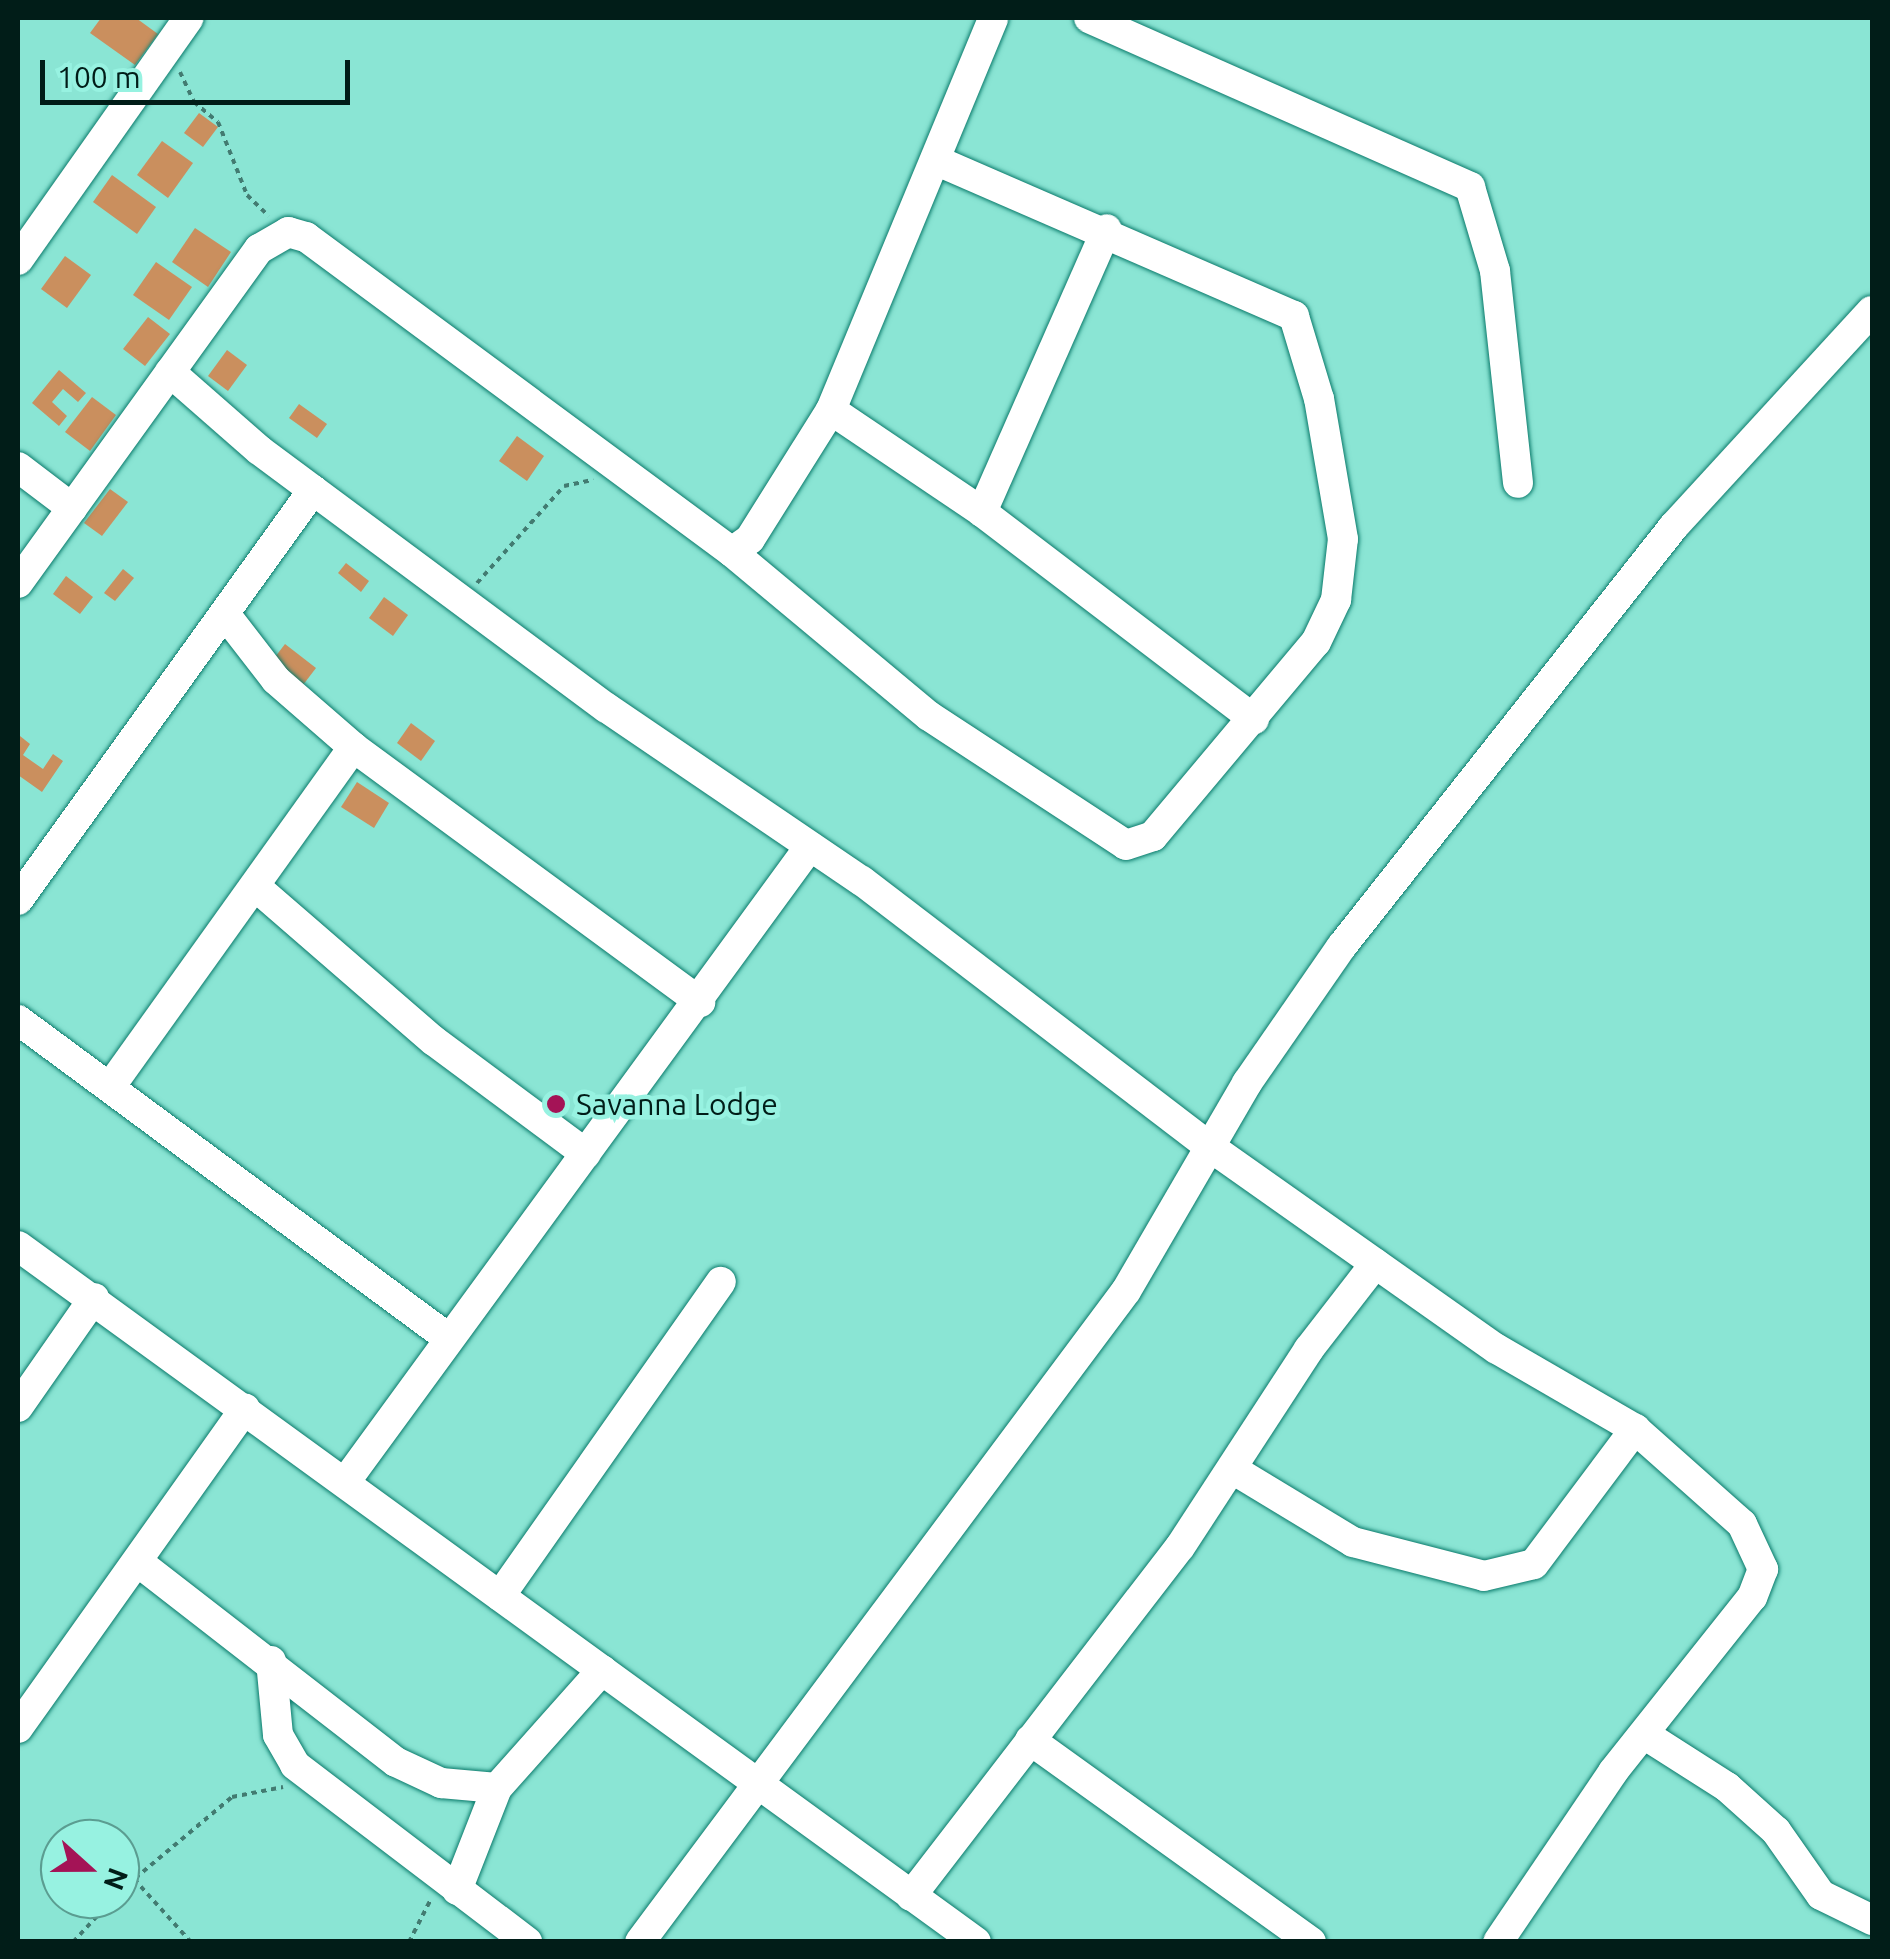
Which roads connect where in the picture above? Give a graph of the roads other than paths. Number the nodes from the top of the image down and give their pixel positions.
1 (189, 18) edge
2 (993, 18) edge
3 (1090, 18) edge
4 (938, 162) junction
5 (1107, 230) junction
6 (18, 260) edge
7 (1872, 311) edge
8 (170, 372) junction
9 (831, 410) junction
10 (18, 467) edge
11 (1518, 482) dead end
12 (313, 490) junction
13 (72, 508) junction
14 (982, 512) junction
15 (732, 552) junction
16 (18, 583) edge
17 (225, 614) junction
18 (1254, 719) junction
19 (353, 746) junction
20 (810, 846) junction
21 (256, 887) junction
22 (18, 900) edge
23 (700, 1002) junction
24 (18, 1020) edge
25 (110, 1087) junction
26 (1213, 1149) junction
27 (586, 1154) junction
28 (18, 1246) edge
29 (1375, 1264) junction
30 (721, 1282) dead end
31 (94, 1298) junction
32 (448, 1338) junction
33 (18, 1407) edge
34 (245, 1409) junction
35 (1636, 1429) junction
36 (1234, 1470) junction
37 (346, 1481) junction
38 (138, 1562) junction
39 (500, 1596) junction
40 (272, 1661) junction
41 (602, 1670) junction
42 (18, 1728) edge
43 (1647, 1736) junction
44 (1030, 1740) junction
45 (496, 1788) junction
46 (758, 1788) junction
47 (451, 1884) junction
48 (911, 1896) junction
49 (1872, 1920) edge
50 (644, 1940) edge
51 (527, 1942) edge
52 (976, 1942) edge
53 (1311, 1942) edge
54 (1498, 1942) edge

1 - 6 street
2 - 4 street
3 - 11 street
4 - 5 street
4 - 9 street
5 - 14 street
5 - 18 street
7 - 26 street
8 - 12 street
8 - 13 street
8 - 15 street
9 - 14 street
9 - 15 street
10 - 13 street
12 - 17 street
12 - 20 street
13 - 16 street
14 - 18 street
15 - 18 street
17 - 19 street
17 - 22 street
19 - 21 street
19 - 23 street
20 - 23 street
20 - 26 street
21 - 25 street
21 - 27 street
23 - 27 street
24 - 25 street
25 - 32 street
26 - 29 street
26 - 46 street
27 - 32 street
28 - 31 street
29 - 35 street
29 - 36 street
30 - 39 street
31 - 33 street
31 - 34 street
32 - 37 street
34 - 37 street
34 - 38 street
35 - 36 street
35 - 43 street
36 - 44 street
37 - 39 street
38 - 40 street
38 - 42 street
39 - 41 street
40 - 45 street
40 - 47 street
41 - 45 street
41 - 46 street
43 - 49 street
43 - 54 street
44 - 48 street
44 - 53 street
45 - 47 street
46 - 48 street
46 - 50 street
47 - 51 street
48 - 52 street

